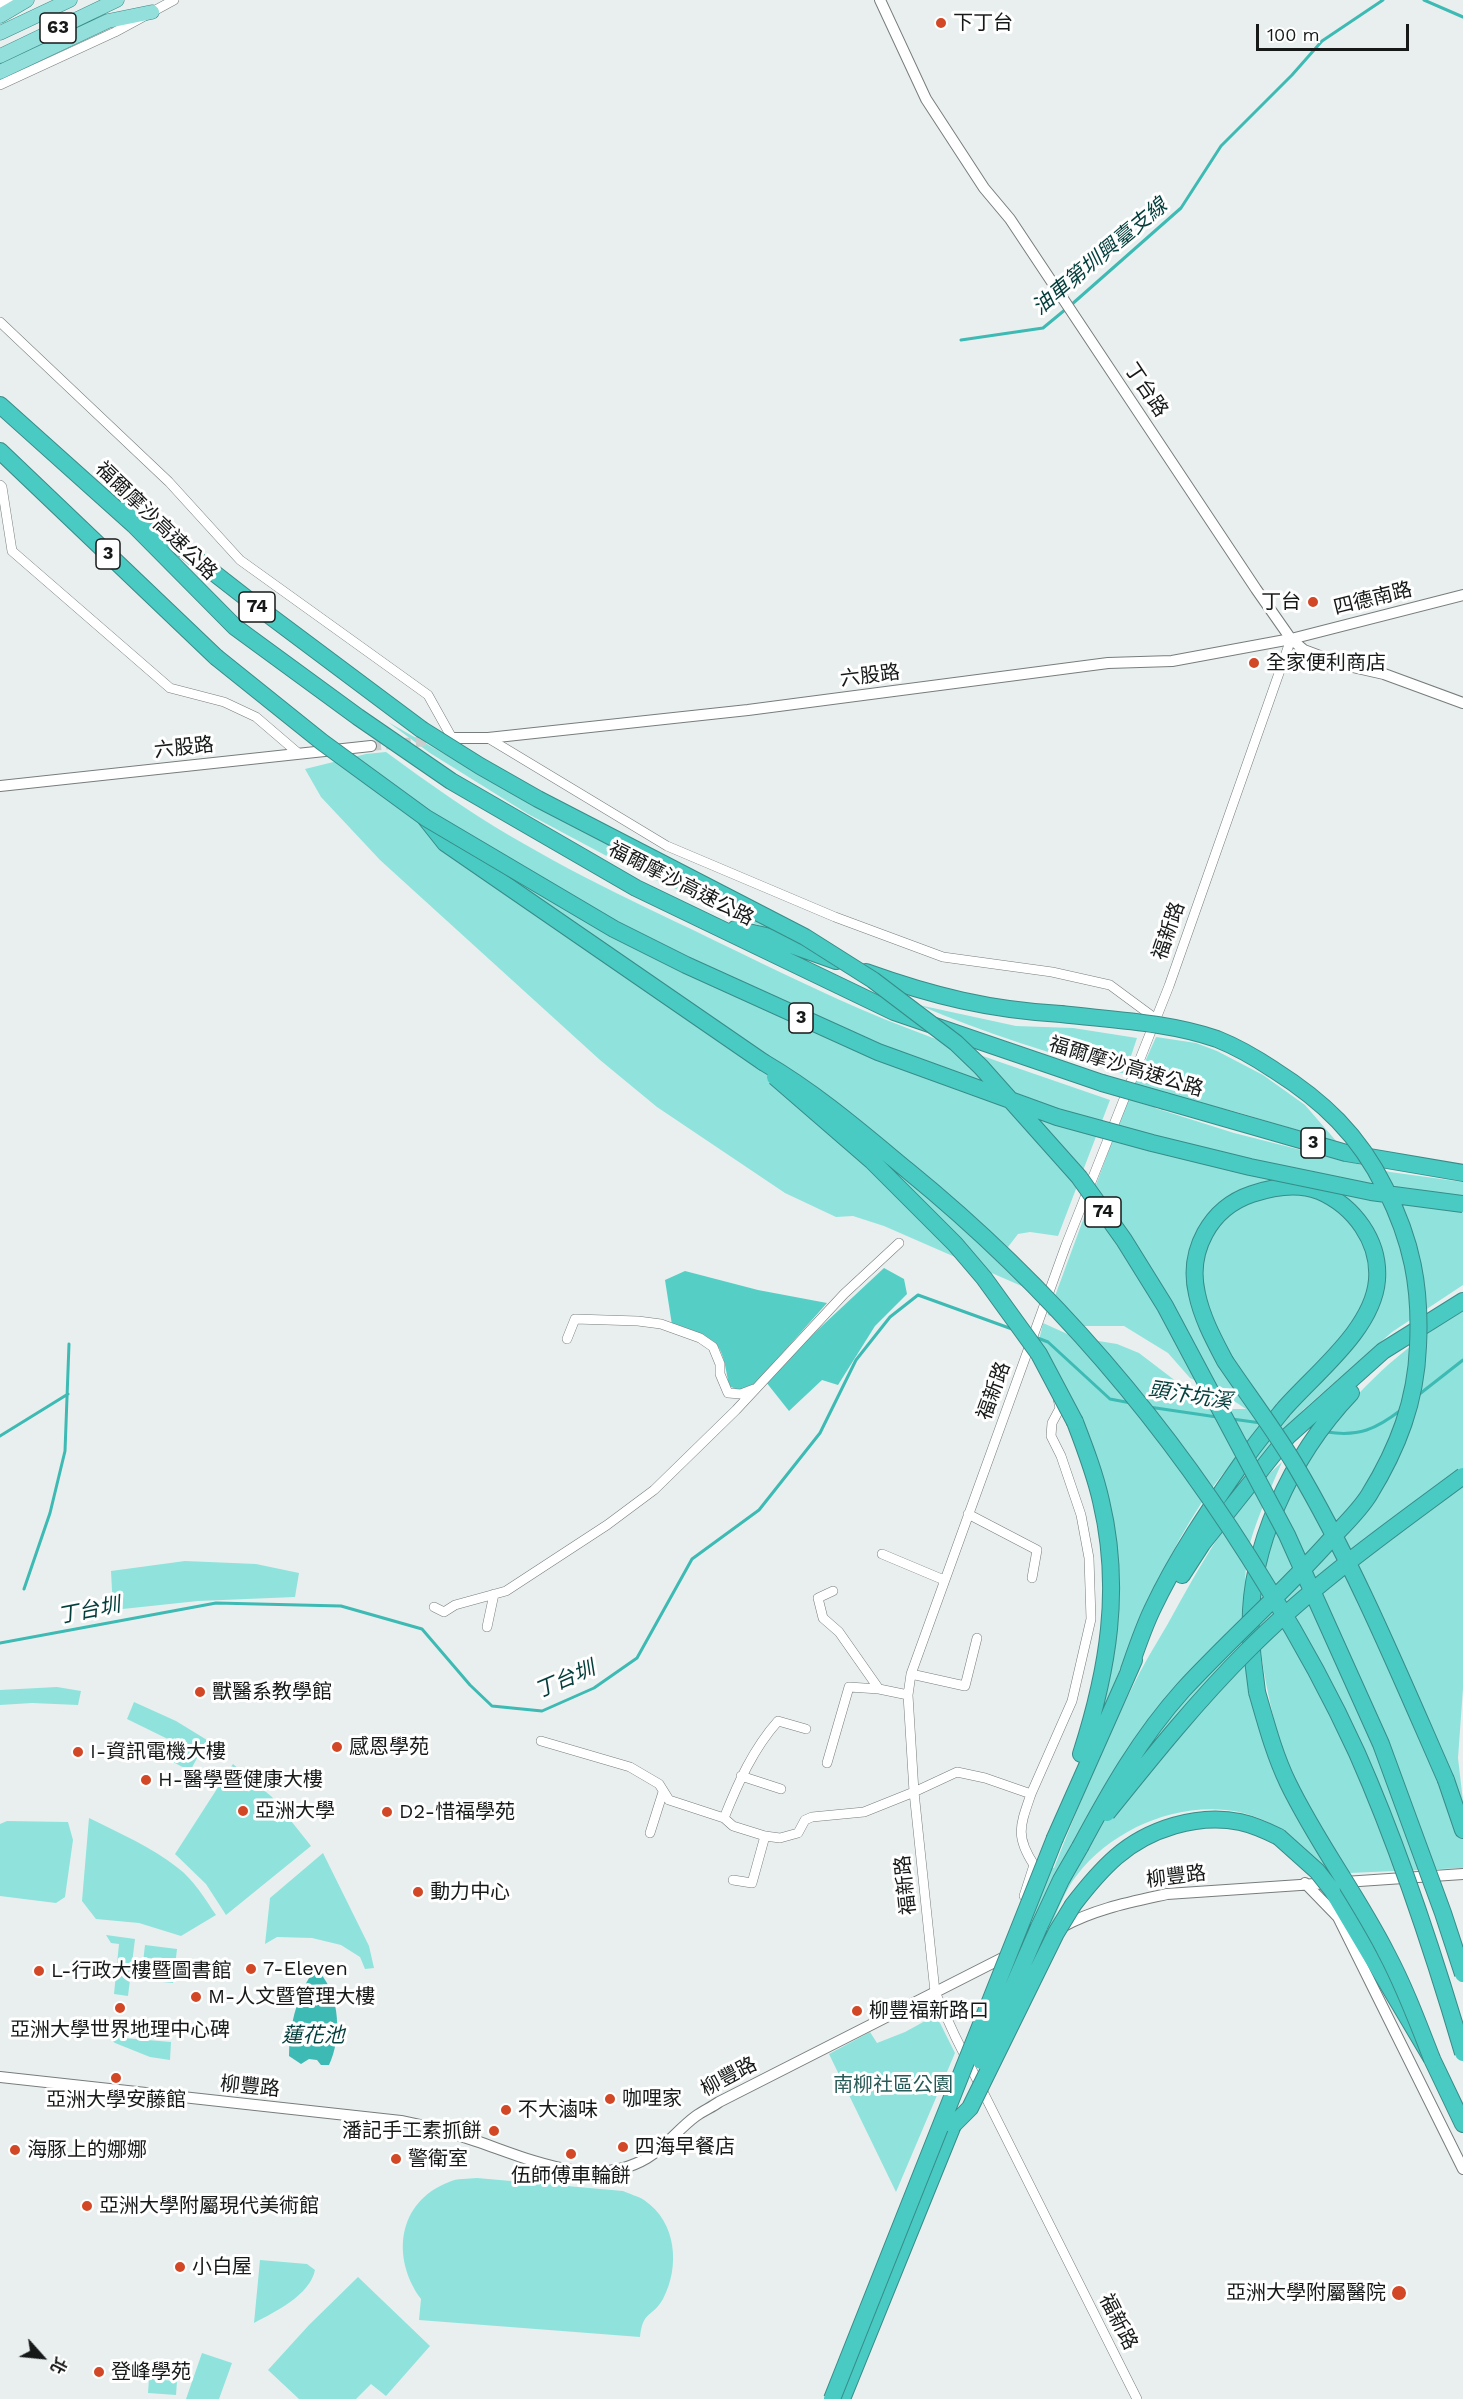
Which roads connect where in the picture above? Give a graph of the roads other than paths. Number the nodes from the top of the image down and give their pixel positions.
1 (10, 0) edge
2 (27, 0) edge
3 (70, 0) edge
4 (117, 0) edge
5 (174, 0) edge
6 (880, 0) edge
7 (0, 5) edge
8 (152, 12) junction
9 (0, 16) edge
10 (0, 33) edge
11 (0, 56) edge
12 (0, 72) edge
13 (0, 85) edge
14 (0, 322) edge
15 (0, 405) edge
16 (0, 451) edge
17 (0, 485) edge
18 (92, 488) junction
19 (1463, 595) edge
20 (1292, 639) junction
21 (1463, 703) edge
22 (452, 738) joint
23 (488, 738) junction
24 (371, 746) tunnel mouth
25 (298, 753) junction
26 (0, 786) edge
27 (426, 818) junction
28 (708, 923) junction
29 (1156, 1019) junction
30 (763, 1062) junction
31 (1463, 1173) edge
32 (1463, 1204) edge
33 (899, 1243) dead end
34 (1463, 1301) edge
35 (1438, 1316) junction
36 (567, 1339) dead end
37 (1032, 1341) junction
38 (756, 1388) junction
39 (1463, 1476) edge
40 (968, 1514) junction
41 (882, 1554) dead end
42 (1032, 1578) dead end
43 (944, 1580) junction
44 (833, 1591) dead end
45 (494, 1594) junction
46 (434, 1607) dead end
47 (487, 1627) dead end
48 (977, 1638) dead end
49 (1129, 1670) junction
50 (911, 1674) junction
51 (879, 1689) junction
52 (908, 1695) junction
53 (806, 1730) dead end
54 (541, 1741) dead end
55 (827, 1763) dead end
56 (741, 1776) junction
57 (781, 1789) dead end
58 (663, 1792) junction
59 (914, 1792) junction
60 (1031, 1794) junction
61 (724, 1818) junction
62 (1463, 1830) edge
63 (650, 1833) dead end
64 (765, 1836) junction
65 (1055, 1838) junction
66 (1080, 1847) junction
67 (1463, 1874) edge
68 (733, 1880) dead end
69 (1305, 1883) junction
70 (1001, 1960) junction
71 (1463, 1974) edge
72 (935, 1992) junction
73 (1463, 2053) edge
74 (1432, 2059) junction
75 (0, 2078) edge
76 (1463, 2124) edge
77 (953, 2126) junction
78 (1463, 2169) edge
79 (832, 2399) edge
80 (842, 2399) edge
81 (1137, 2399) edge

1 - 7 street
2 - 9 main road
3 - 10 main road, 63
4 - 11 main road, 63
5 - 8 street
6 - 20 street, 丁台路
8 - 12 main road
8 - 13 street
14 - 22 street
15 - 18 highway, 福爾摩沙高速公路 / 3
16 - 27 highway, 3, bridge
17 - 25 street
18 - 28 highway, 福爾摩沙高速公路 / 3
18 - 71 highway, 74, bridge
19 - 20 street, 四德南路
20 - 21 street, 丁台路
20 - 23 street, 六股路
20 - 29 street, 福新路
22 - 23 street, 六股路
23 - 29 street
24 - 25 street, 六股路
25 - 26 street, 六股路
27 - 30 highway, bridge
27 - 32 highway, 3, bridge
28 - 31 highway, 福爾摩沙高速公路 / 3, bridge
28 - 66 highway, bridge
29 - 37 street, 福新路
30 - 65 highway, bridge
30 - 73 highway, bridge
33 - 38 street
34 - 35 highway
35 - 49 highway
35 - 74 highway, bridge
36 - 38 street
37 - 40 street, 福新路
37 - 60 street
38 - 45 street
39 - 66 highway, bridge
40 - 42 street
40 - 43 street, 福新路
41 - 43 street
43 - 50 street, 福新路
44 - 51 street
45 - 46 street
45 - 47 street
48 - 50 street
49 - 62 highway, bridge
49 - 65 highway
50 - 52 street, 福新路
51 - 52 street
51 - 55 street
52 - 59 street, 福新路
53 - 56 street
54 - 58 street
56 - 57 street
56 - 61 street
58 - 61 street
58 - 63 street
59 - 60 street
59 - 64 street
59 - 72 street, 福新路
60 - 70 street
61 - 64 street
64 - 68 street
65 - 79 highway, bridge
66 - 77 highway, bridge
67 - 69 street, 柳豐路
69 - 70 street, 柳豐路
69 - 78 street
70 - 72 street, 柳豐路
72 - 75 street, 柳豐路
72 - 81 street, 福新路
74 - 76 highway
74 - 77 highway, bridge
77 - 80 highway

